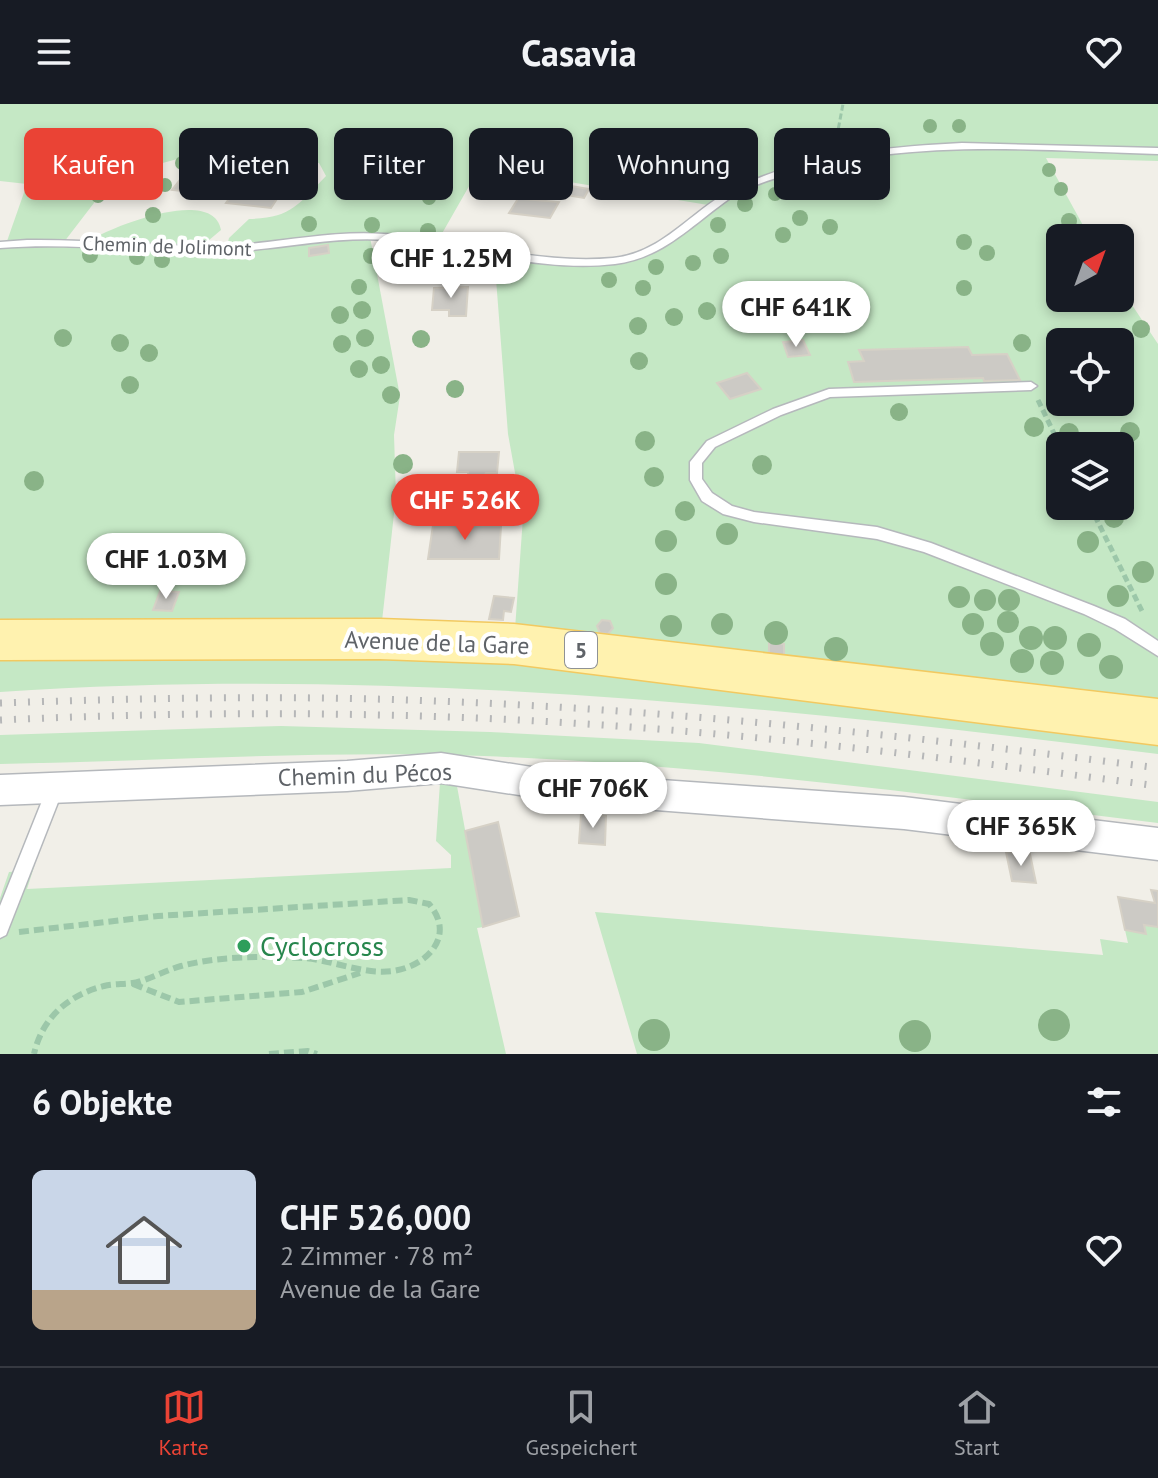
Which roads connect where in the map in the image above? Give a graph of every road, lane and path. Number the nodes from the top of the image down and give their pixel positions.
1 (843, 104) edge
2 (839, 128) edge
3 (890, 149) edge
4 (1158, 151) edge
5 (774, 177) edge
6 (0, 245) edge
7 (1031, 386) joint
8 (1053, 432) edge
9 (1097, 520) edge
10 (0, 640) edge
11 (1157, 649) edge
12 (1158, 722) edge
13 (56, 786) junction
14 (0, 790) edge
15 (1158, 844) edge
16 (7, 931) edge
17 (362, 972) junction
18 (132, 983) junction
19 (34, 1054) edge
20 (269, 1054) edge
21 (317, 1054) edge

1 - 2 path
3 - 4 lane, Chemin de Jolimont
5 - 6 lane, Chemin de Jolimont
7 - 8 path
7 - 11 lane
9 - 11 path
10 - 12 main road, Avenue de la Gare / 5
13 - 14 street, Chemin du Pécos
13 - 15 street, Chemin du Pécos
13 - 16 lane
16 - 17 path
17 - 18 path
17 - 18 path
18 - 19 path
20 - 21 path

